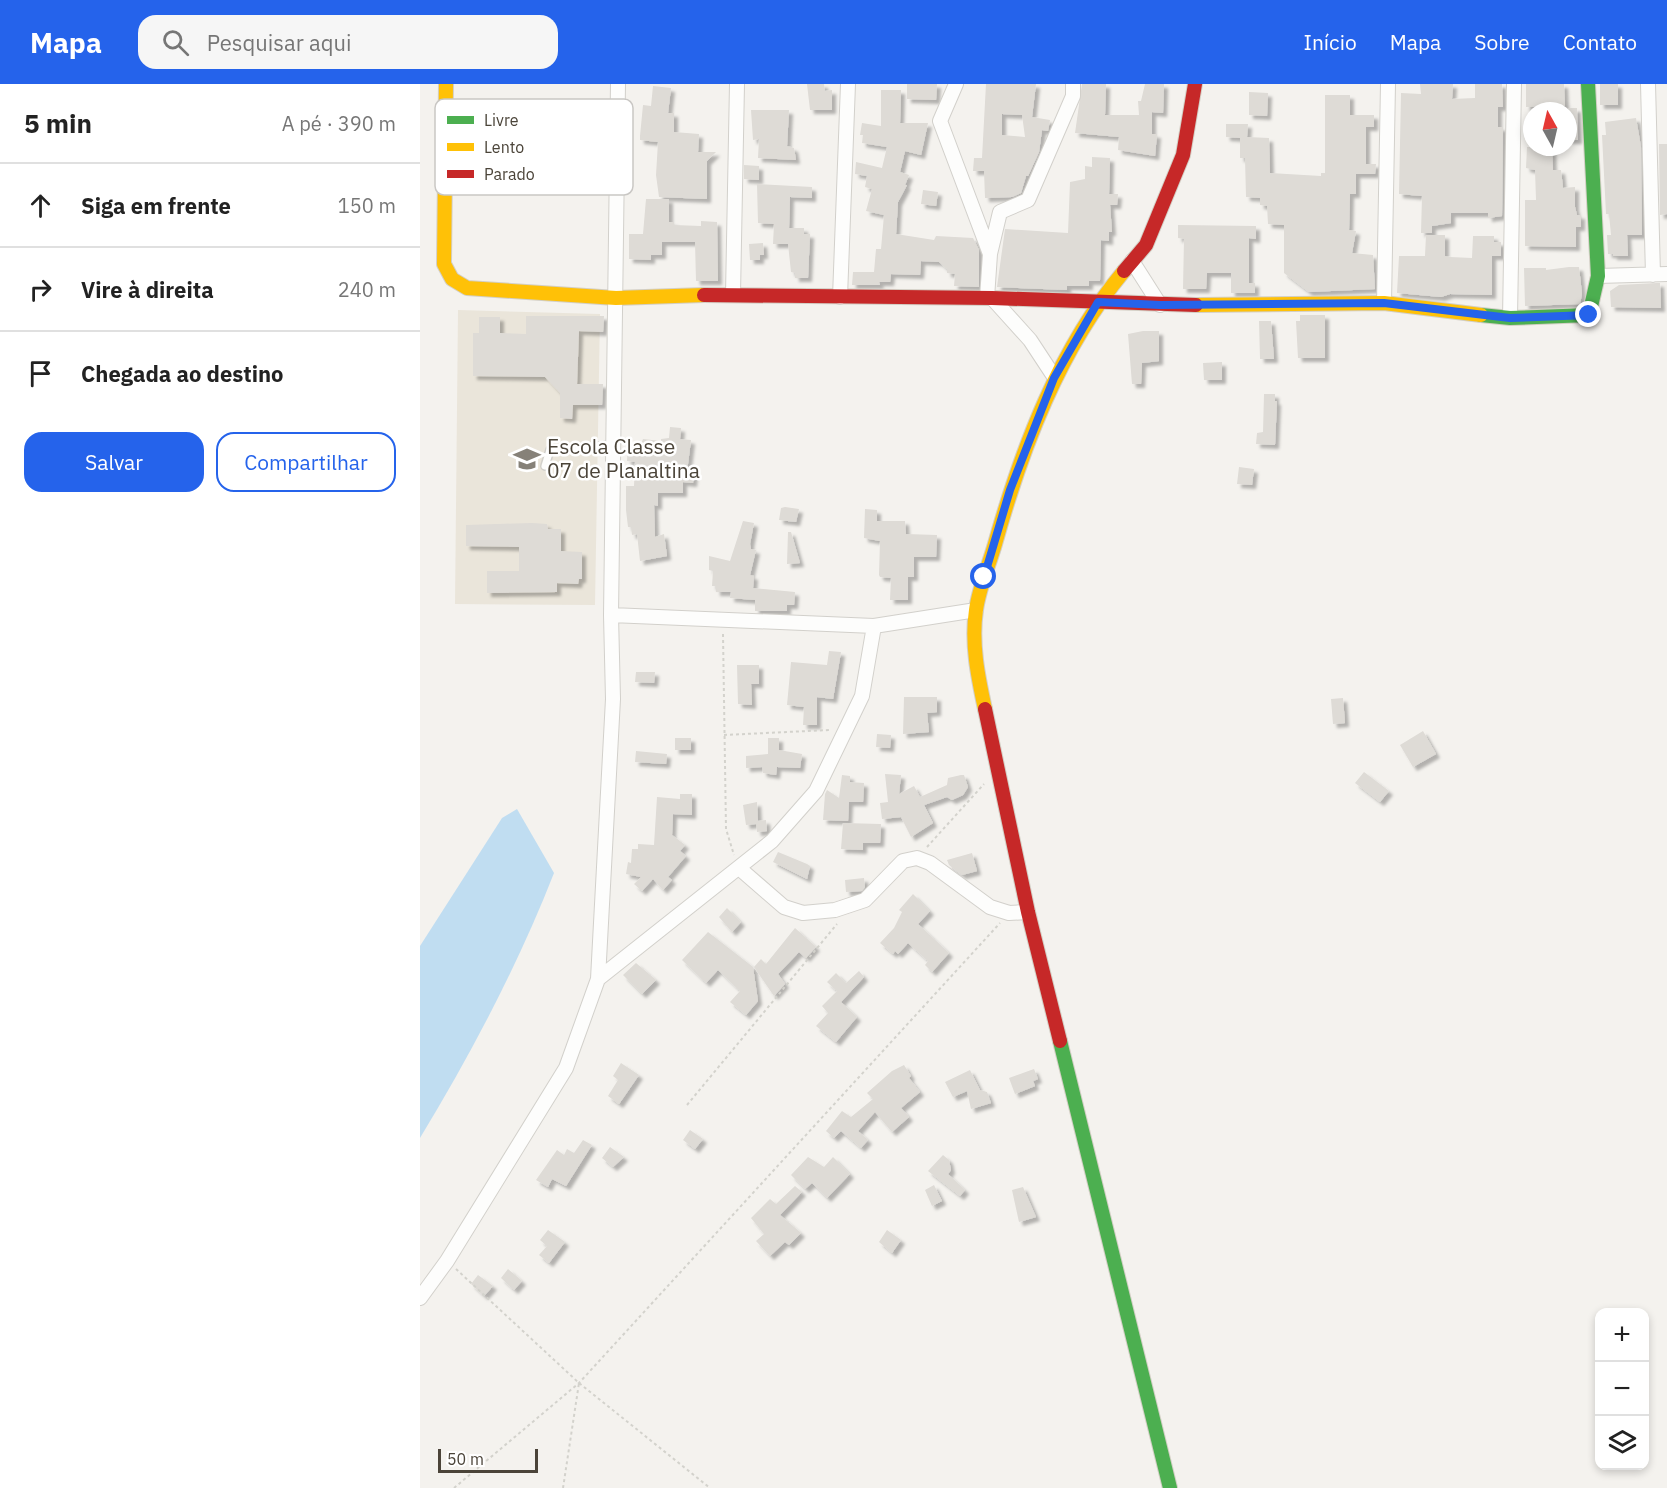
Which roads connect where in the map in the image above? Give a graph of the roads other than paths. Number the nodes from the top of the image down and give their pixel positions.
1 (446, 84) edge
2 (618, 84) edge
3 (737, 84) edge
4 (848, 84) edge
5 (956, 84) edge
6 (1073, 84) edge
7 (1195, 84) edge
8 (1388, 84) edge
9 (1514, 84) edge
10 (1588, 84) edge
11 (1648, 84) edge
12 (446, 99) edge
13 (618, 99) edge
14 (445, 195) edge
15 (617, 195) edge
16 (990, 254) junction
17 (1132, 261) junction
18 (1660, 275) edge
19 (1598, 276) junction
20 (733, 294) junction
21 (840, 297) junction
22 (616, 298) junction
23 (990, 298) junction
24 (1098, 302) junction
25 (1384, 303) junction
26 (1160, 305) junction
27 (1510, 318) junction
28 (1054, 378) junction
29 (614, 446) junction
30 (545, 466) dead end
31 (976, 610) junction
32 (611, 615) junction
33 (874, 626) junction
34 (739, 868) junction
35 (1028, 912) junction
36 (598, 979) junction
37 (420, 1298) edge
38 (1170, 1488) edge

1 - 12 street
2 - 13 street
3 - 20 street
4 - 21 street
5 - 16 street
6 - 16 street
7 - 17 street
8 - 25 street
9 - 27 street
10 - 19 street
11 - 18 street
14 - 22 street
15 - 22 street
16 - 23 street
17 - 24 street
17 - 26 street
18 - 19 street
19 - 27 street
20 - 21 street
20 - 22 street
21 - 23 street
22 - 29 street
23 - 24 street
23 - 28 street
24 - 26 street
24 - 28 street
25 - 26 street
25 - 27 street
28 - 31 street
29 - 30 lane
29 - 32 street
31 - 33 street
31 - 35 street
32 - 33 street
32 - 36 street
33 - 34 street
34 - 35 street
34 - 36 street
35 - 38 street
36 - 37 street

